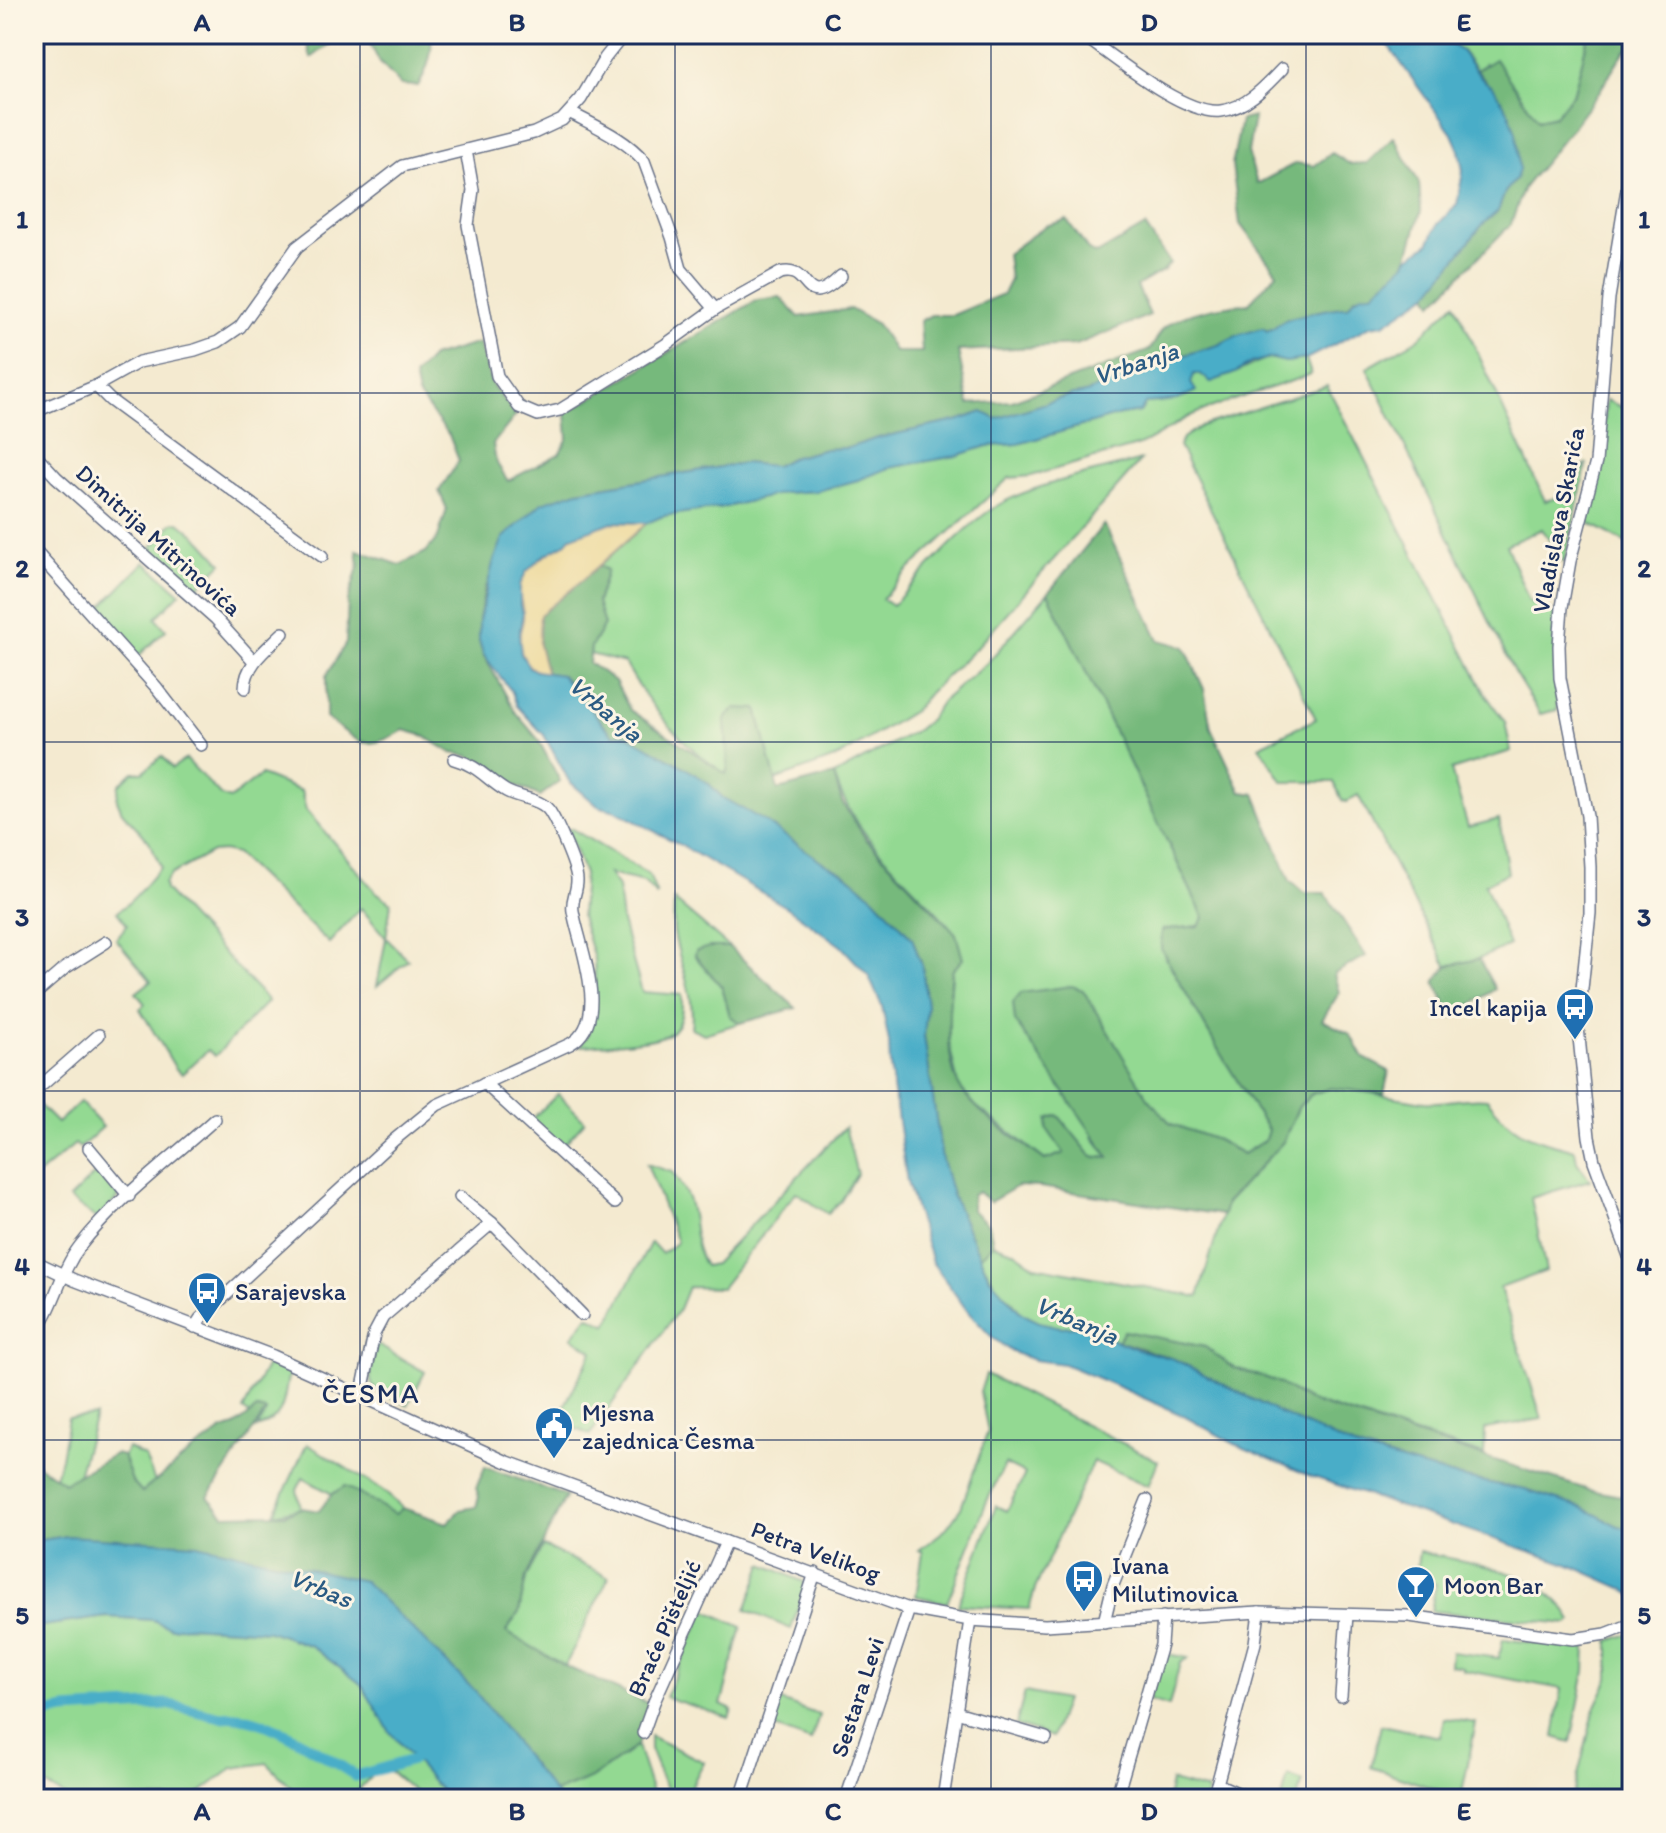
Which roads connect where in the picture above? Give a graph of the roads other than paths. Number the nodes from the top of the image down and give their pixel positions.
1 (624, 34) edge
2 (1081, 34) edge
3 (1282, 69) dead end
4 (571, 113) junction
5 (466, 150) junction
6 (1632, 159) edge
7 (841, 276) dead end
8 (715, 309) junction
9 (96, 386) junction
10 (34, 412) edge
11 (34, 453) edge
12 (34, 550) edge
13 (322, 556) dead end
14 (283, 633) dead end
15 (254, 661) junction
16 (245, 688) dead end
17 (201, 745) dead end
18 (454, 759) dead end
19 (106, 942) dead end
20 (34, 995) edge
21 (99, 1035) dead end
22 (484, 1083) junction
23 (34, 1092) edge
24 (215, 1119) dead end
25 (89, 1148) dead end
26 (129, 1196) junction
27 (460, 1197) dead end
28 (615, 1203) dead end
29 (492, 1223) junction
30 (34, 1261) edge
31 (1632, 1264) edge
32 (61, 1275) junction
33 (582, 1315) dead end
34 (195, 1327) junction
35 (34, 1333) edge
36 (361, 1397) junction
37 (1147, 1500) dead end
38 (726, 1542) junction
39 (815, 1573) junction
40 (909, 1609) junction
41 (1259, 1612) junction
42 (1347, 1615) junction
43 (1163, 1617) junction
44 (970, 1620) junction
45 (1104, 1622) junction
46 (1632, 1624) edge
47 (1341, 1696) dead end
48 (956, 1712) junction
49 (643, 1733) dead end
50 (1046, 1738) dead end
51 (1217, 1784) junction
52 (743, 1792) dead end
53 (846, 1799) edge
54 (943, 1799) edge
55 (1116, 1799) edge
56 (1213, 1799) edge
57 (1251, 1799) edge

1 - 4 street
2 - 3 street
4 - 5 street
4 - 8 street
5 - 8 street
5 - 9 street
6 - 31 street, Vladislava Skarića
7 - 8 street
9 - 10 street
9 - 13 street
11 - 15 street, Dimitrija Mitrinovića
12 - 17 street
14 - 15 street
15 - 16 street
18 - 22 street
19 - 20 street
21 - 23 street
22 - 28 street
22 - 34 street
24 - 26 street
25 - 26 street
26 - 32 street
27 - 29 street
29 - 33 street
29 - 36 street
30 - 32 street, Petra Velikog
32 - 34 street, Petra Velikog
32 - 35 street
34 - 36 street, Petra Velikog
36 - 38 street, Petra Velikog
37 - 45 street
38 - 39 street, Petra Velikog
38 - 49 street, Braće Pišteljić
39 - 40 street, Petra Velikog
39 - 52 street
40 - 44 street, Petra Velikog
40 - 53 street, Sestara Levi
41 - 42 street, Petra Velikog
41 - 43 street, Petra Velikog
41 - 51 street
42 - 46 street, Petra Velikog
42 - 47 street
43 - 45 street, Petra Velikog
43 - 55 street
44 - 45 street, Petra Velikog
44 - 48 street
48 - 50 street
48 - 54 street
51 - 56 street
51 - 57 street

